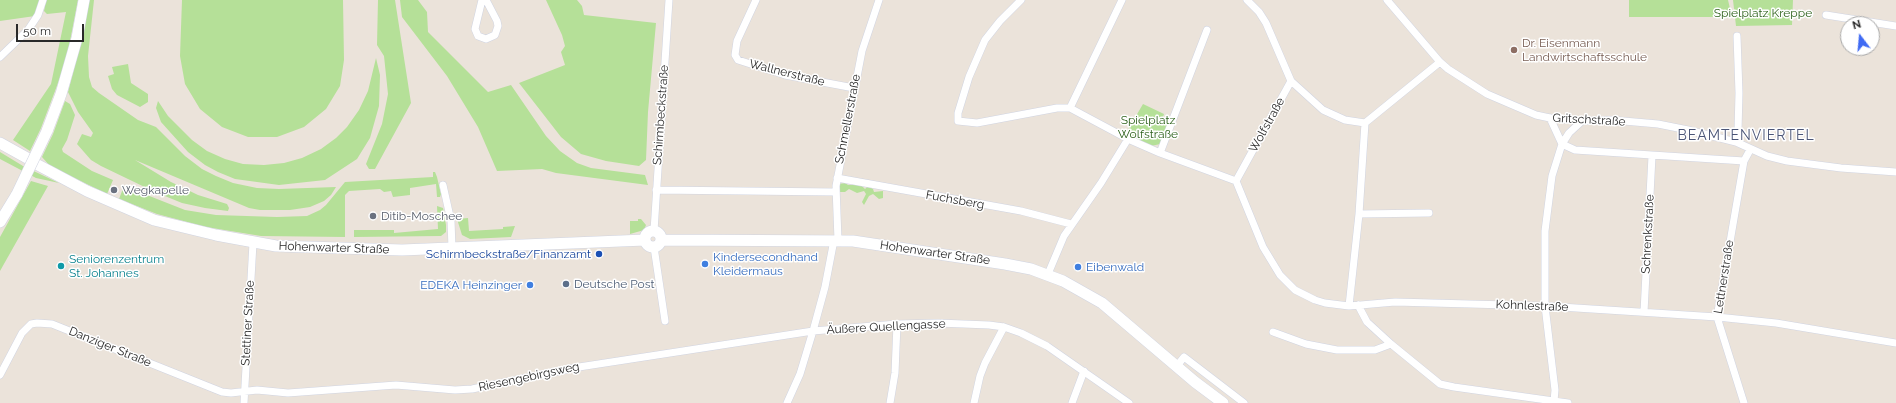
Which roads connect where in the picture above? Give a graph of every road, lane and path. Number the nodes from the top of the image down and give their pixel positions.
1 (43, 0) edge
2 (84, 0) edge
3 (482, 0) edge
4 (486, 0) edge
5 (668, 0) edge
6 (756, 0) edge
7 (879, 0) edge
8 (1021, 0) edge
9 (1247, 0) edge
10 (1387, 0) edge
11 (1122, 1) edge
12 (1826, 15) dead end
13 (1896, 26) edge
14 (1207, 30) dead end
15 (1737, 36) dead end
16 (0, 57) edge
17 (1440, 62) junction
18 (1291, 81) junction
19 (854, 88) junction
20 (1070, 108) junction
21 (1550, 118) junction
22 (1582, 122) junction
23 (1365, 123) junction
24 (1128, 139) junction
25 (1736, 142) junction
26 (0, 143) edge
27 (1562, 144) junction
28 (1750, 150) junction
29 (1160, 153) junction
30 (1652, 156) junction
31 (27, 158) dead end
32 (1744, 161) junction
33 (38, 165) dead end
34 (1896, 172) edge
35 (837, 178) junction
36 (1236, 181) junction
37 (443, 185) dead end
38 (656, 190) junction
39 (835, 192) junction
40 (1429, 213) dead end
41 (1359, 214) junction
42 (0, 222) edge
43 (1071, 224) junction
44 (654, 231) junction
45 (645, 240) junction
46 (836, 240) junction
47 (253, 243) junction
48 (658, 244) junction
49 (452, 248) junction
50 (1048, 274) junction
51 (1349, 306) junction
52 (1358, 306) junction
53 (1545, 306) junction
54 (1644, 312) junction
55 (1717, 317) junction
56 (665, 321) dead end
57 (897, 324) junction
58 (1004, 327) junction
59 (813, 331) junction
60 (1273, 332) dead end
61 (1896, 342) edge
62 (1391, 344) junction
63 (1177, 366) junction
64 (1084, 371) junction
65 (0, 375) edge
66 (244, 391) junction
67 (1554, 401) junction
68 (244, 403) edge
69 (787, 403) edge
70 (890, 403) edge
71 (974, 403) edge
72 (1072, 403) edge
73 (1129, 403) edge
74 (1223, 403) edge
75 (1244, 403) edge
76 (1568, 403) edge
77 (1744, 403) edge

1 - 16 street
2 - 42 street, bridge
3 - 4 street
5 - 38 street, Schirmbeckstraße
6 - 19 street, Wallnerstraße
7 - 19 street, Schmellerstraße
8 - 20 street
9 - 18 street
10 - 17 street, Gritschstraße
11 - 20 street
12 - 13 street
14 - 29 street
15 - 25 street
17 - 21 street, Gritschstraße
17 - 23 street
18 - 23 street
18 - 36 street, Wolfstraße
19 - 35 street, Schmellerstraße
20 - 24 street
21 - 22 street, Gritschstraße
21 - 27 street
22 - 25 street, Gritschstraße
22 - 27 street
23 - 41 street
24 - 29 street
24 - 43 street
25 - 28 street, Gritschstraße
26 - 31 street
27 - 30 street, Gritschstraße
27 - 53 street
28 - 32 street, Lettnerstraße
28 - 34 street, Gritschstraße
29 - 36 street
30 - 32 street, Gritschstraße
30 - 54 street, Schrenkstraße
32 - 55 street, Lettnerstraße
33 - 47 street, Hohenwarter Straße
35 - 39 street, Schmellerstraße
35 - 43 street, Fuchsberg
36 - 51 street, Kohnlestraße
37 - 49 street
38 - 39 street
38 - 44 street, Schirmbeckstraße
39 - 46 street, Schmellerstraße
40 - 41 street
41 - 51 street
43 - 50 street
44 - 45 street
44 - 48 street
45 - 48 street
45 - 49 street, Hohenwarter Straße
46 - 48 street, Hohenwarter Straße
46 - 50 street, Hohenwarter Straße
46 - 59 street, Schmellerstraße
47 - 49 street, Hohenwarter Straße
47 - 66 street, Stettiner Straße
48 - 56 street
50 - 63 street, Hohenwarter Straße
51 - 52 street, Kohnlestraße
52 - 53 street, Kohnlestraße
52 - 62 street
53 - 54 street, Kohnlestraße
53 - 67 street
54 - 55 street, Kohnlestraße
55 - 61 street, Kohnlestraße
55 - 77 street, Lettnerstraße
57 - 58 street, Äußere Quellengasse
57 - 59 street, Äußere Quellengasse
57 - 70 street
58 - 64 street, Äußere Quellengasse
58 - 71 street
59 - 66 street, Riesengebirgsweg
59 - 69 street, Schmellerstraße
60 - 62 street
62 - 67 street
63 - 74 street, Hohenwarter Straße
63 - 75 street
64 - 72 street
64 - 73 street, Äußere Quellengasse
65 - 66 street, Danziger Straße
66 - 68 street, Stettiner Straße
67 - 76 street

